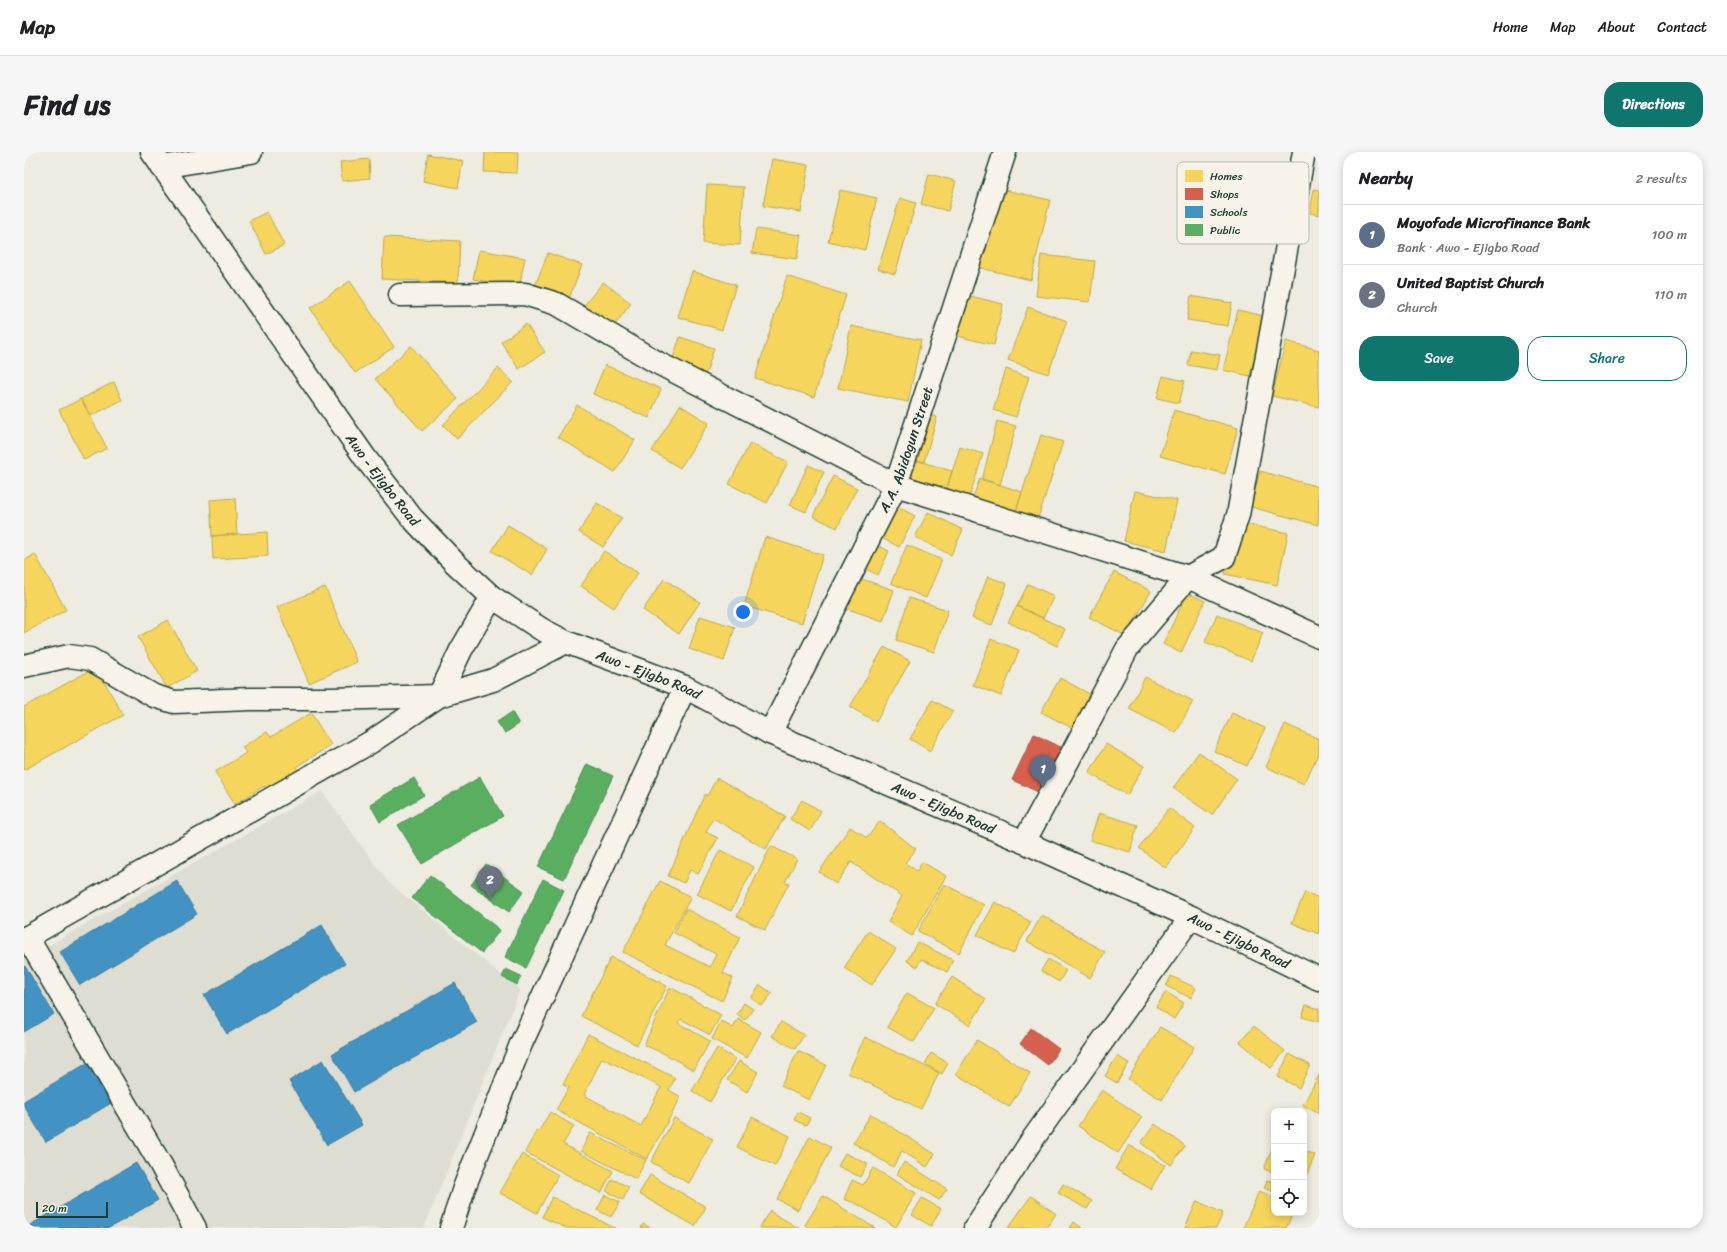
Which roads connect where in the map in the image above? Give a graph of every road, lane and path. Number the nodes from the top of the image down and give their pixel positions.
1 (252, 152) edge
2 (1005, 152) edge
3 (1304, 152) edge
4 (157, 159) edge
5 (1302, 162) edge
6 (1287, 244) edge
7 (400, 295) dead end
8 (896, 485) junction
9 (1188, 578) junction
10 (492, 597) junction
11 (1319, 637) edge
12 (566, 642) junction
13 (24, 666) edge
14 (685, 687) junction
15 (439, 696) junction
16 (770, 733) junction
17 (1024, 842) junction
18 (1191, 917) junction
19 (26, 938) edge
20 (1319, 978) edge
21 (196, 1228) edge
22 (451, 1228) edge
23 (975, 1228) edge

1 - 4 street
2 - 8 street, A.A. Abidogun Street
3 - 5 street
4 - 10 street, Awo - Ejigbo Road
6 - 9 street
7 - 8 street
8 - 9 street
8 - 16 street, A.A. Abidogun Street
9 - 11 street
9 - 17 street
10 - 12 street, Awo - Ejigbo Road
10 - 15 street
12 - 14 street, Awo - Ejigbo Road
12 - 15 street
13 - 15 street
14 - 16 street, Awo - Ejigbo Road
14 - 22 street
15 - 19 street
16 - 17 street, Awo - Ejigbo Road
17 - 18 street, Awo - Ejigbo Road
18 - 20 street, Awo - Ejigbo Road
18 - 23 street
19 - 21 street

